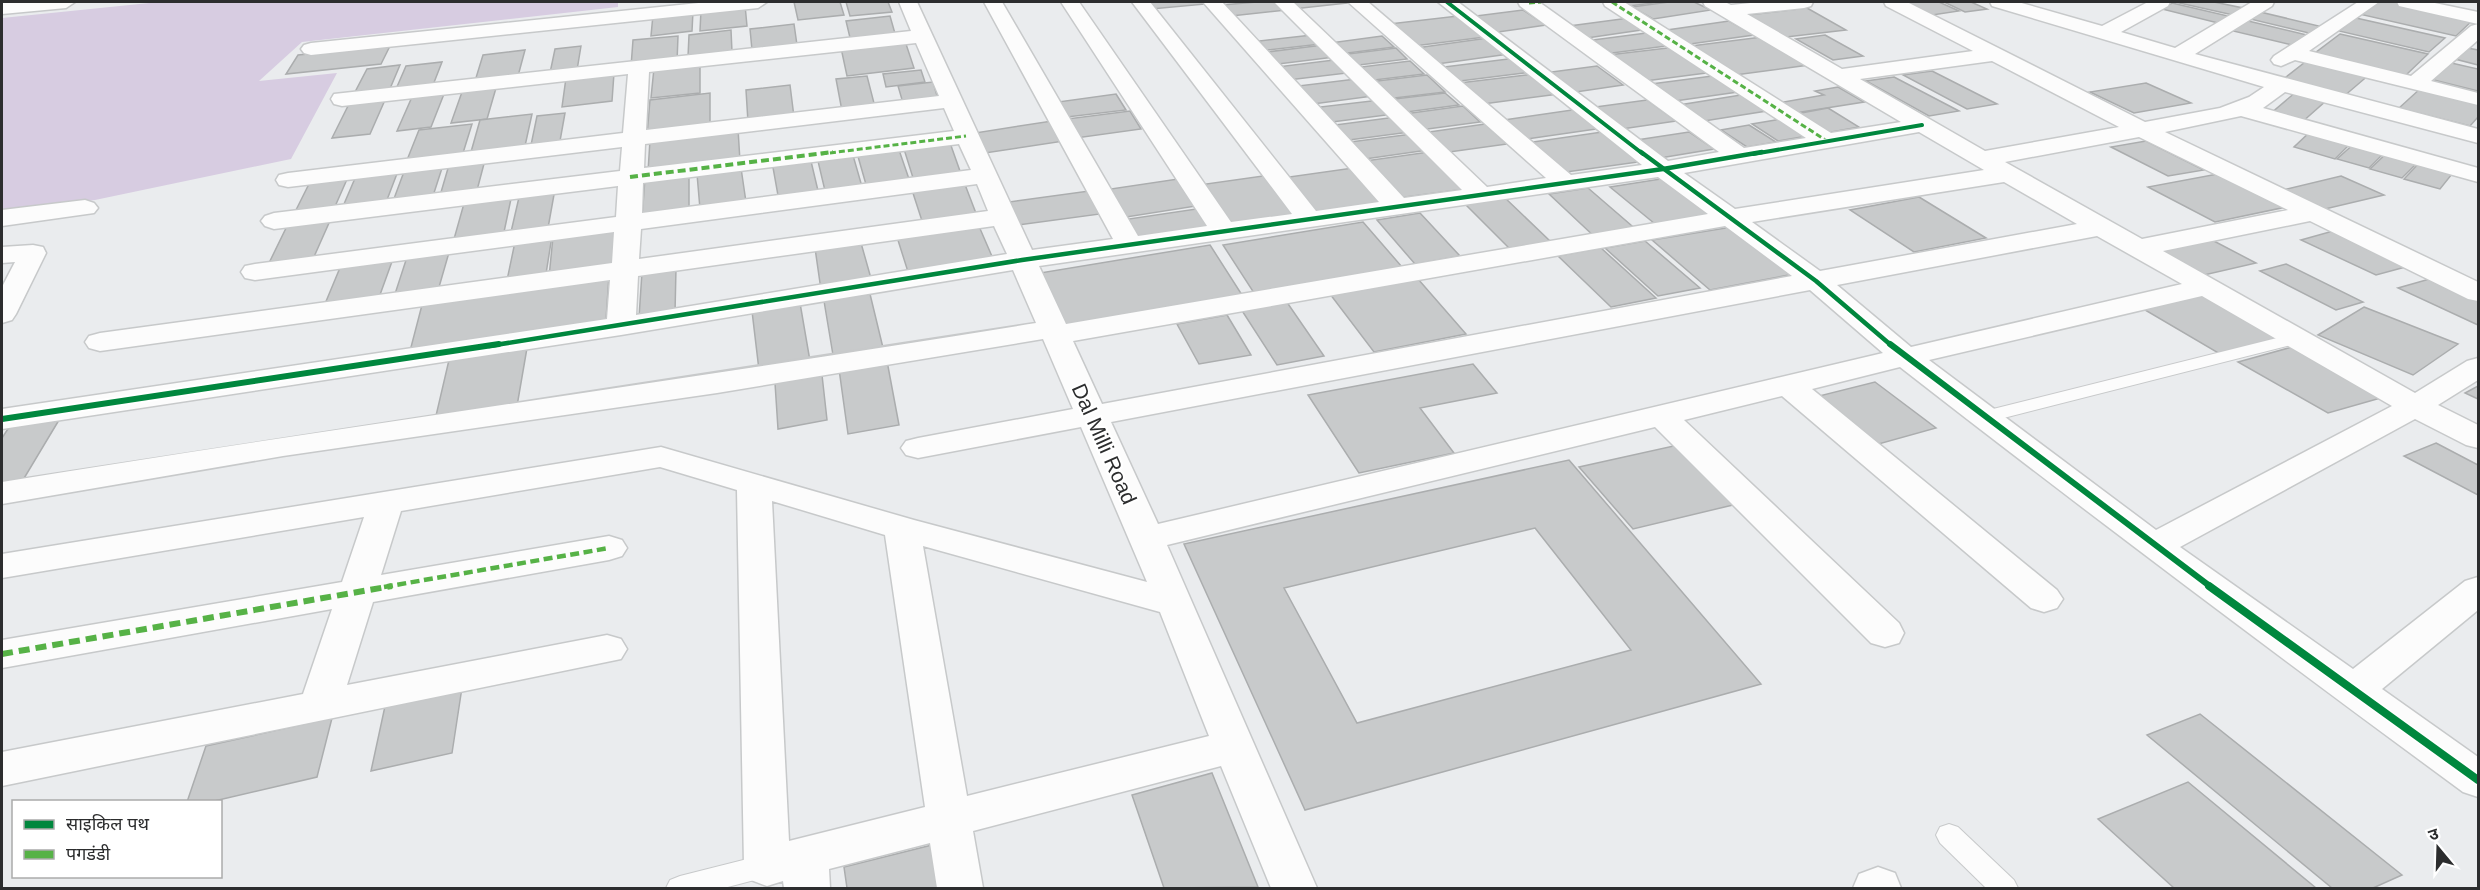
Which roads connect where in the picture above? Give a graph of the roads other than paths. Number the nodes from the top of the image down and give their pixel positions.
1 (66, 2) edge
2 (758, 2) edge
3 (908, 2) edge
4 (993, 2) edge
5 (1070, 2) edge
6 (1141, 2) edge
7 (1212, 2) edge
8 (1283, 2) edge
9 (1357, 2) edge
10 (1447, 2) edge
11 (1532, 2) edge
12 (1612, 2) edge
13 (1804, 2) edge
14 (1893, 2) edge
15 (1999, 2) edge
16 (2161, 2) edge
17 (2265, 2) edge
18 (2370, 2) edge
19 (2406, 2) edge
20 (1720, 6) edge
21 (2, 8) edge
22 (2478, 18) edge
23 (2478, 30) edge
24 (2104, 33) junction
25 (922, 36) junction
26 (311, 49) dead end
27 (2292, 53) junction
28 (1995, 54) junction
29 (2178, 55) junction
30 (639, 67) junction
31 (1839, 76) junction
32 (2255, 78) junction
33 (2415, 84) junction
34 (2281, 85) junction
35 (342, 99) dead end
36 (2478, 99) edge
37 (951, 101) junction
38 (2243, 109) junction
39 (1922, 125) junction
40 (2145, 131) junction
41 (966, 136) junction
42 (2478, 136) edge
43 (634, 139) junction
44 (1827, 141) junction
45 (1739, 156) junction
46 (1982, 159) junction
47 (1663, 169) junction
48 (2007, 174) junction
49 (2478, 175) edge
50 (984, 176) junction
51 (630, 177) junction
52 (288, 180) dead end
53 (1566, 183) junction
54 (1481, 195) junction
55 (1398, 207) junction
56 (85, 208) dead end
57 (2312, 213) junction
58 (1002, 217) junction
59 (2, 218) edge
60 (1729, 218) junction
61 (1309, 219) junction
62 (274, 221) dead end
63 (628, 222) junction
64 (2102, 227) junction
65 (1224, 231) junction
66 (1130, 245) junction
67 (2138, 248) junction
68 (2, 255) edge
69 (1022, 260) junction
70 (625, 271) junction
71 (255, 272) dead end
72 (1816, 281) junction
73 (2207, 287) junction
74 (2478, 293) edge
75 (3, 309) edge
76 (621, 326) junction
77 (1054, 332) junction
78 (2297, 338) junction
79 (100, 342) dead end
80 (1899, 359) junction
81 (2478, 367) edge
82 (1788, 385) junction
83 (2415, 406) junction
84 (1661, 415) junction
85 (1092, 417) junction
86 (1984, 417) junction
87 (2, 419) edge
88 (2478, 438) edge
89 (918, 448) dead end
90 (754, 485) junction
91 (2, 493) edge
92 (387, 501) junction
93 (902, 528) junction
94 (1153, 537) junction
95 (2154, 546) junction
96 (609, 548) dead end
97 (2, 566) edge
98 (2478, 590) edge
99 (356, 592) junction
100 (2044, 598) dead end
101 (1175, 603) junction
102 (1885, 633) dead end
103 (607, 649) dead end
104 (2, 654) edge
105 (2353, 691) junction
106 (320, 705) junction
107 (1234, 747) junction
108 (2, 769) edge
109 (2478, 780) edge
110 (948, 820) junction
111 (1949, 834) dead end
112 (793, 870) edge
113 (680, 888) edge
114 (960, 888) edge
115 (1294, 888) edge
116 (2004, 888) edge

1 - 21 street
2 - 26 street
3 - 25 street, Dal Milli Road
4 - 66 street
5 - 65 street
6 - 61 street
7 - 55 street
8 - 54 street
9 - 53 street
10 - 47 street
11 - 45 street
12 - 44 street
13 - 20 street
14 - 28 street
15 - 24 street
16 - 24 street
17 - 29 street
18 - 27 street
19 - 22 street
20 - 31 street
23 - 33 street
24 - 29 street
25 - 30 street
25 - 37 street, Dal Milli Road
27 - 32 street
27 - 33 street
28 - 31 street
28 - 40 street
29 - 32 street
30 - 35 street
30 - 43 street
31 - 39 street
32 - 34 street
33 - 36 street
34 - 38 street
34 - 42 street
37 - 41 street, Dal Milli Road
37 - 43 street
38 - 40 street
38 - 49 street
39 - 44 street
39 - 46 street
40 - 46 street
40 - 57 street
41 - 50 street, Dal Milli Road
41 - 51 street
43 - 51 street
43 - 52 street
44 - 45 street
45 - 47 street
46 - 48 street
47 - 53 street
47 - 60 street
48 - 60 street
48 - 64 street
50 - 58 street, Dal Milli Road
50 - 63 street
51 - 62 street
51 - 63 street
53 - 54 street
54 - 55 street
55 - 61 street
56 - 59 street
57 - 67 street
57 - 74 street
58 - 69 street, Dal Milli Road
58 - 70 street
60 - 72 street
60 - 77 street
61 - 65 street
63 - 70 street
63 - 71 street
64 - 67 street
64 - 72 street
65 - 66 street
66 - 69 street
67 - 73 street
68 - 75 street
69 - 76 street
69 - 77 street, Dal Milli Road
70 - 76 street
70 - 79 street
72 - 80 street
72 - 85 street
73 - 78 street
73 - 80 street
76 - 87 street
77 - 85 street, Dal Milli Road
77 - 91 street
78 - 83 street
78 - 86 lane
80 - 82 street
80 - 86 street
81 - 83 street
82 - 84 street
82 - 100 street
83 - 88 street
83 - 95 street
84 - 94 street
84 - 102 street
85 - 89 street
85 - 94 street, Dal Milli Road
86 - 95 street
90 - 92 street
90 - 93 street
90 - 112 street
92 - 97 street
92 - 99 street
93 - 101 street
93 - 110 street
94 - 101 street, Dal Milli Road
95 - 105 street
96 - 99 street
98 - 105 street
99 - 104 street
99 - 106 street
101 - 107 street, Dal Milli Road
103 - 106 street
105 - 109 street
106 - 108 street
107 - 110 street
107 - 115 street, Dal Milli Road
110 - 112 street
110 - 114 street
111 - 116 lane
112 - 113 lane

